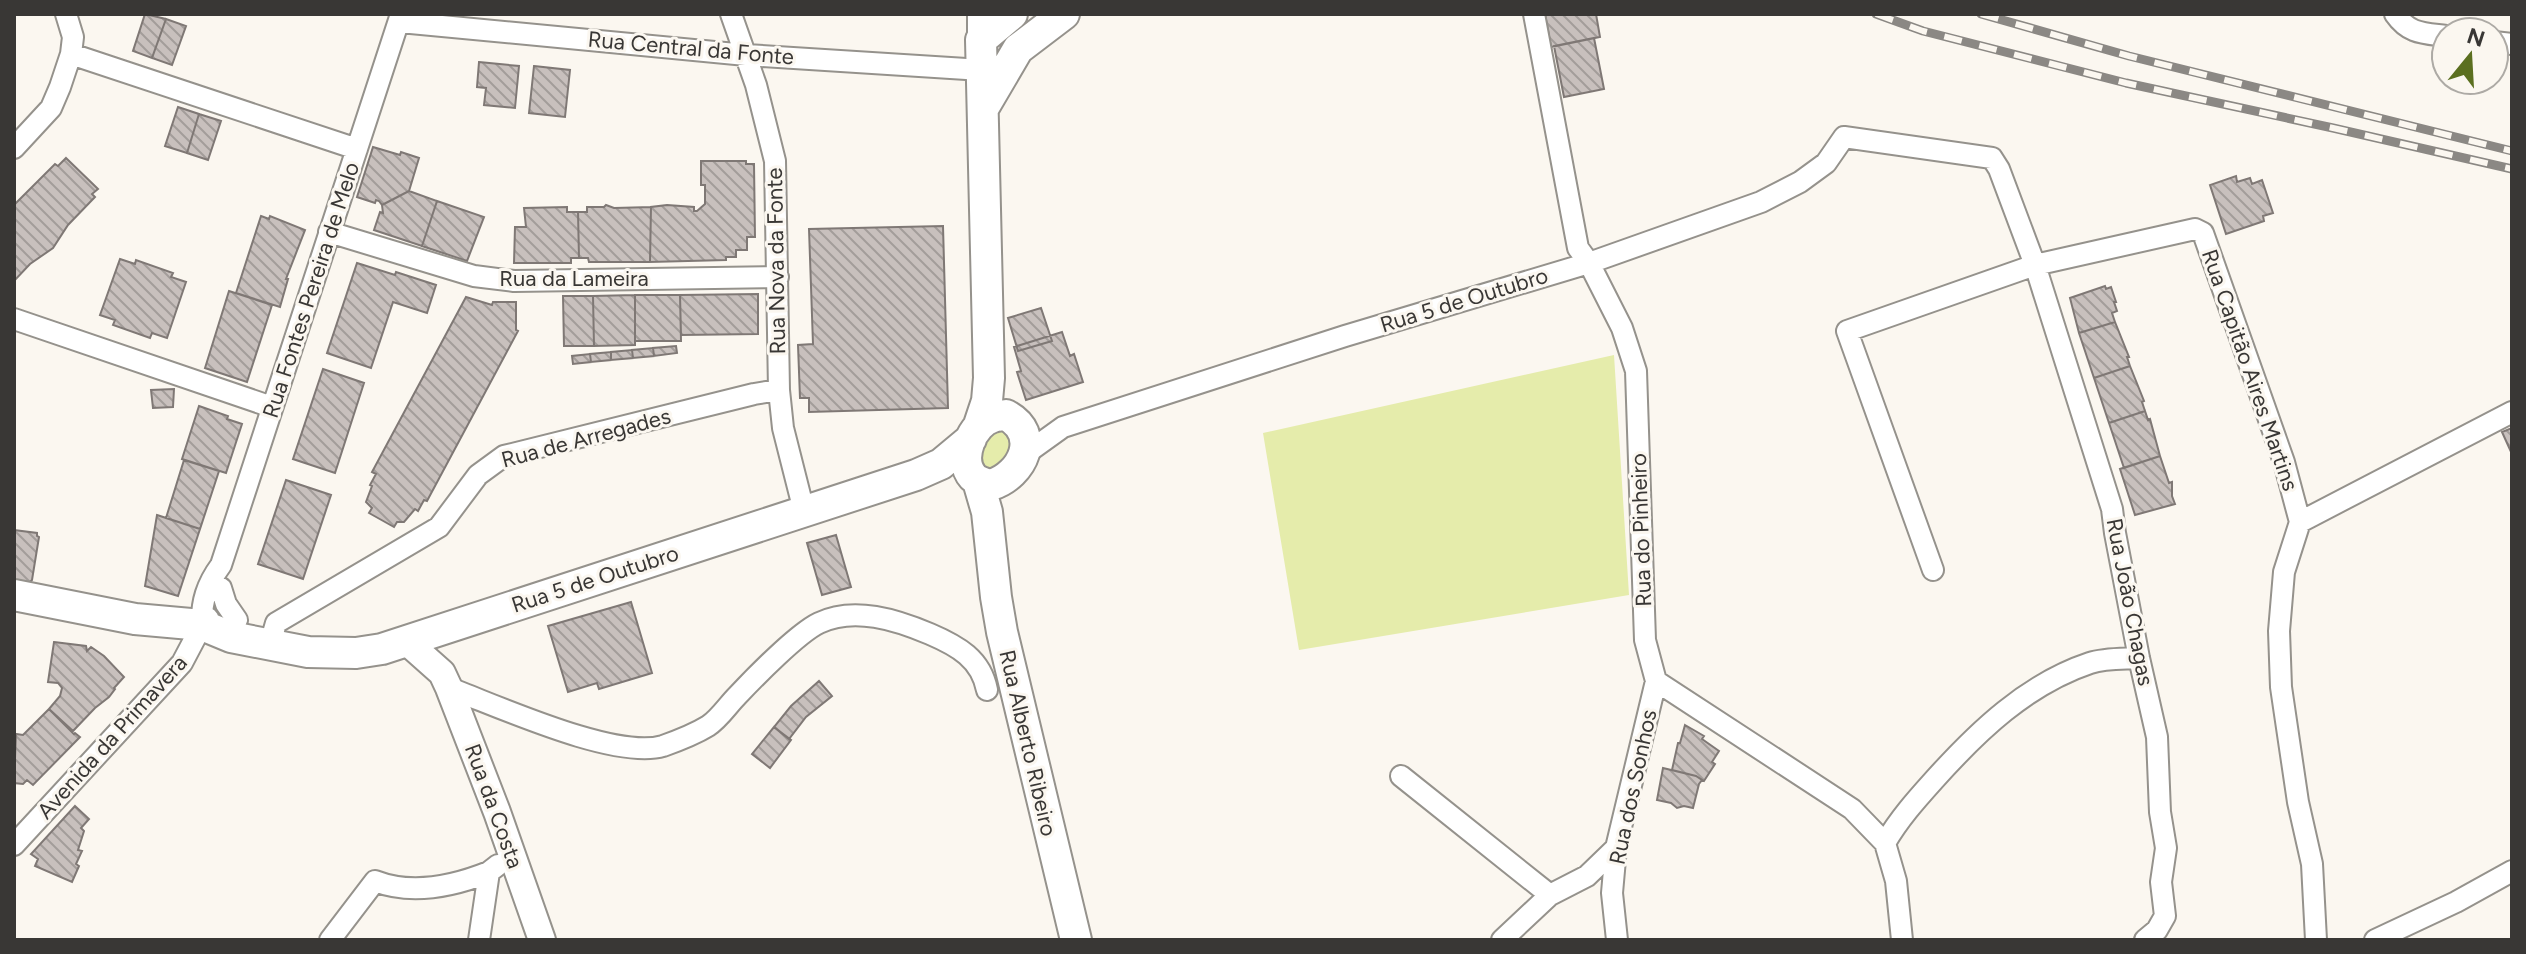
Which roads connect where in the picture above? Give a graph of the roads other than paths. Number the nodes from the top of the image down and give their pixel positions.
1 (66, 14) edge
2 (731, 14) edge
3 (1012, 14) edge
4 (1064, 14) edge
5 (1534, 14) edge
6 (400, 18) edge
7 (2400, 20) edge
8 (981, 27) edge
9 (2430, 34) edge
10 (1018, 49) junction
11 (71, 54) junction
12 (746, 55) junction
13 (982, 70) junction
14 (984, 107) junction
15 (14, 148) edge
16 (357, 149) junction
17 (329, 232) junction
18 (1589, 263) junction
19 (2035, 265) junction
20 (778, 277) junction
21 (14, 319) edge
22 (779, 390) junction
23 (272, 407) junction
24 (2512, 412) edge
25 (994, 425) junction
26 (1063, 427) junction
27 (1019, 463) junction
28 (916, 475) junction
29 (976, 478) junction
30 (804, 511) junction
31 (2300, 522) junction
32 (991, 544) junction
33 (221, 565) junction
34 (1933, 570) dead end
35 (221, 588) junction
36 (14, 595) edge
37 (237, 620) junction
38 (202, 625) junction
39 (440, 631) junction
40 (406, 641) junction
41 (270, 644) junction
42 (2139, 658) junction
43 (445, 681) junction
44 (1656, 681) junction
45 (987, 690) dead end
46 (1401, 776) dead end
47 (1885, 843) junction
48 (14, 845) edge
49 (1616, 848) junction
50 (512, 855) junction
51 (2512, 871) edge
52 (489, 872) junction
53 (1550, 895) junction
54 (330, 940) edge
55 (479, 940) edge
56 (542, 940) edge
57 (1076, 940) edge
58 (1502, 940) edge
59 (1617, 940) edge
60 (1902, 940) edge
61 (2145, 940) edge
62 (2316, 940) edge
63 (2375, 940) edge

1 - 11 street
2 - 12 street, Rua Nova da Fonte
3 - 8 main road
4 - 10 main road
5 - 18 street, Rua do Pinheiro
6 - 12 street, Rua Central da Fonte
6 - 16 street, Rua Fontes Pereira de Melo
7 - 9 street
8 - 10 main road
8 - 13 main road
10 - 14 main road
11 - 15 street
11 - 16 street
12 - 13 street, Rua Central da Fonte
12 - 20 street, Rua Nova da Fonte
13 - 14 main road
14 - 25 main road
16 - 17 street, Rua Fontes Pereira de Melo
17 - 20 street, Rua da Lameira
17 - 23 street, Rua Fontes Pereira de Melo
18 - 19 street, Rua 5 de Outubro
18 - 26 street, Rua 5 de Outubro
18 - 44 street, Rua do Pinheiro
19 - 31 street, Rua Capitão Aires Martins
19 - 34 street
19 - 42 street, Rua João Chagas
20 - 22 street, Rua Nova da Fonte
21 - 23 street
22 - 30 street, Rua Nova da Fonte
22 - 41 street, Rua de Arregades
23 - 33 street, Rua Fontes Pereira de Melo
24 - 31 street
25 - 26 street, Rua 5 de Outubro
25 - 27 main road
25 - 28 main road, Rua 5 de Outubro
25 - 29 main road
26 - 27 street, Rua 5 de Outubro
27 - 29 main road
27 - 32 main road, Rua Alberto Ribeiro
28 - 29 main road, Rua 5 de Outubro
28 - 30 main road, Rua 5 de Outubro
29 - 32 main road, Rua Alberto Ribeiro
30 - 39 main road, Rua 5 de Outubro
31 - 62 street, Rua Capitão Aires Martins
32 - 57 main road, Rua Alberto Ribeiro
33 - 35 street, Rua Fontes Pereira de Melo
33 - 38 street, Rua Fontes Pereira de Melo
35 - 37 street, Rua Fontes Pereira de Melo
35 - 38 street, Rua Fontes Pereira de Melo
36 - 38 main road, Rua 5 de Outubro
37 - 38 main road, Rua 5 de Outubro
37 - 41 main road, Rua 5 de Outubro
38 - 41 main road, Rua 5 de Outubro
38 - 48 street, Avenida da Primavera
39 - 40 main road, Rua 5 de Outubro
39 - 43 street, Rua da Costa
40 - 41 main road, Rua 5 de Outubro
40 - 43 street, Rua da Costa
42 - 47 street
42 - 61 street, Rua João Chagas
43 - 45 street
43 - 50 street, Rua da Costa
44 - 47 street
44 - 49 street, Rua dos Sonhos
46 - 53 street
47 - 60 street
49 - 53 street
49 - 59 street, Rua dos Sonhos
50 - 52 street
50 - 56 street, Rua da Costa
51 - 63 street
52 - 54 street
52 - 55 street
53 - 58 street

